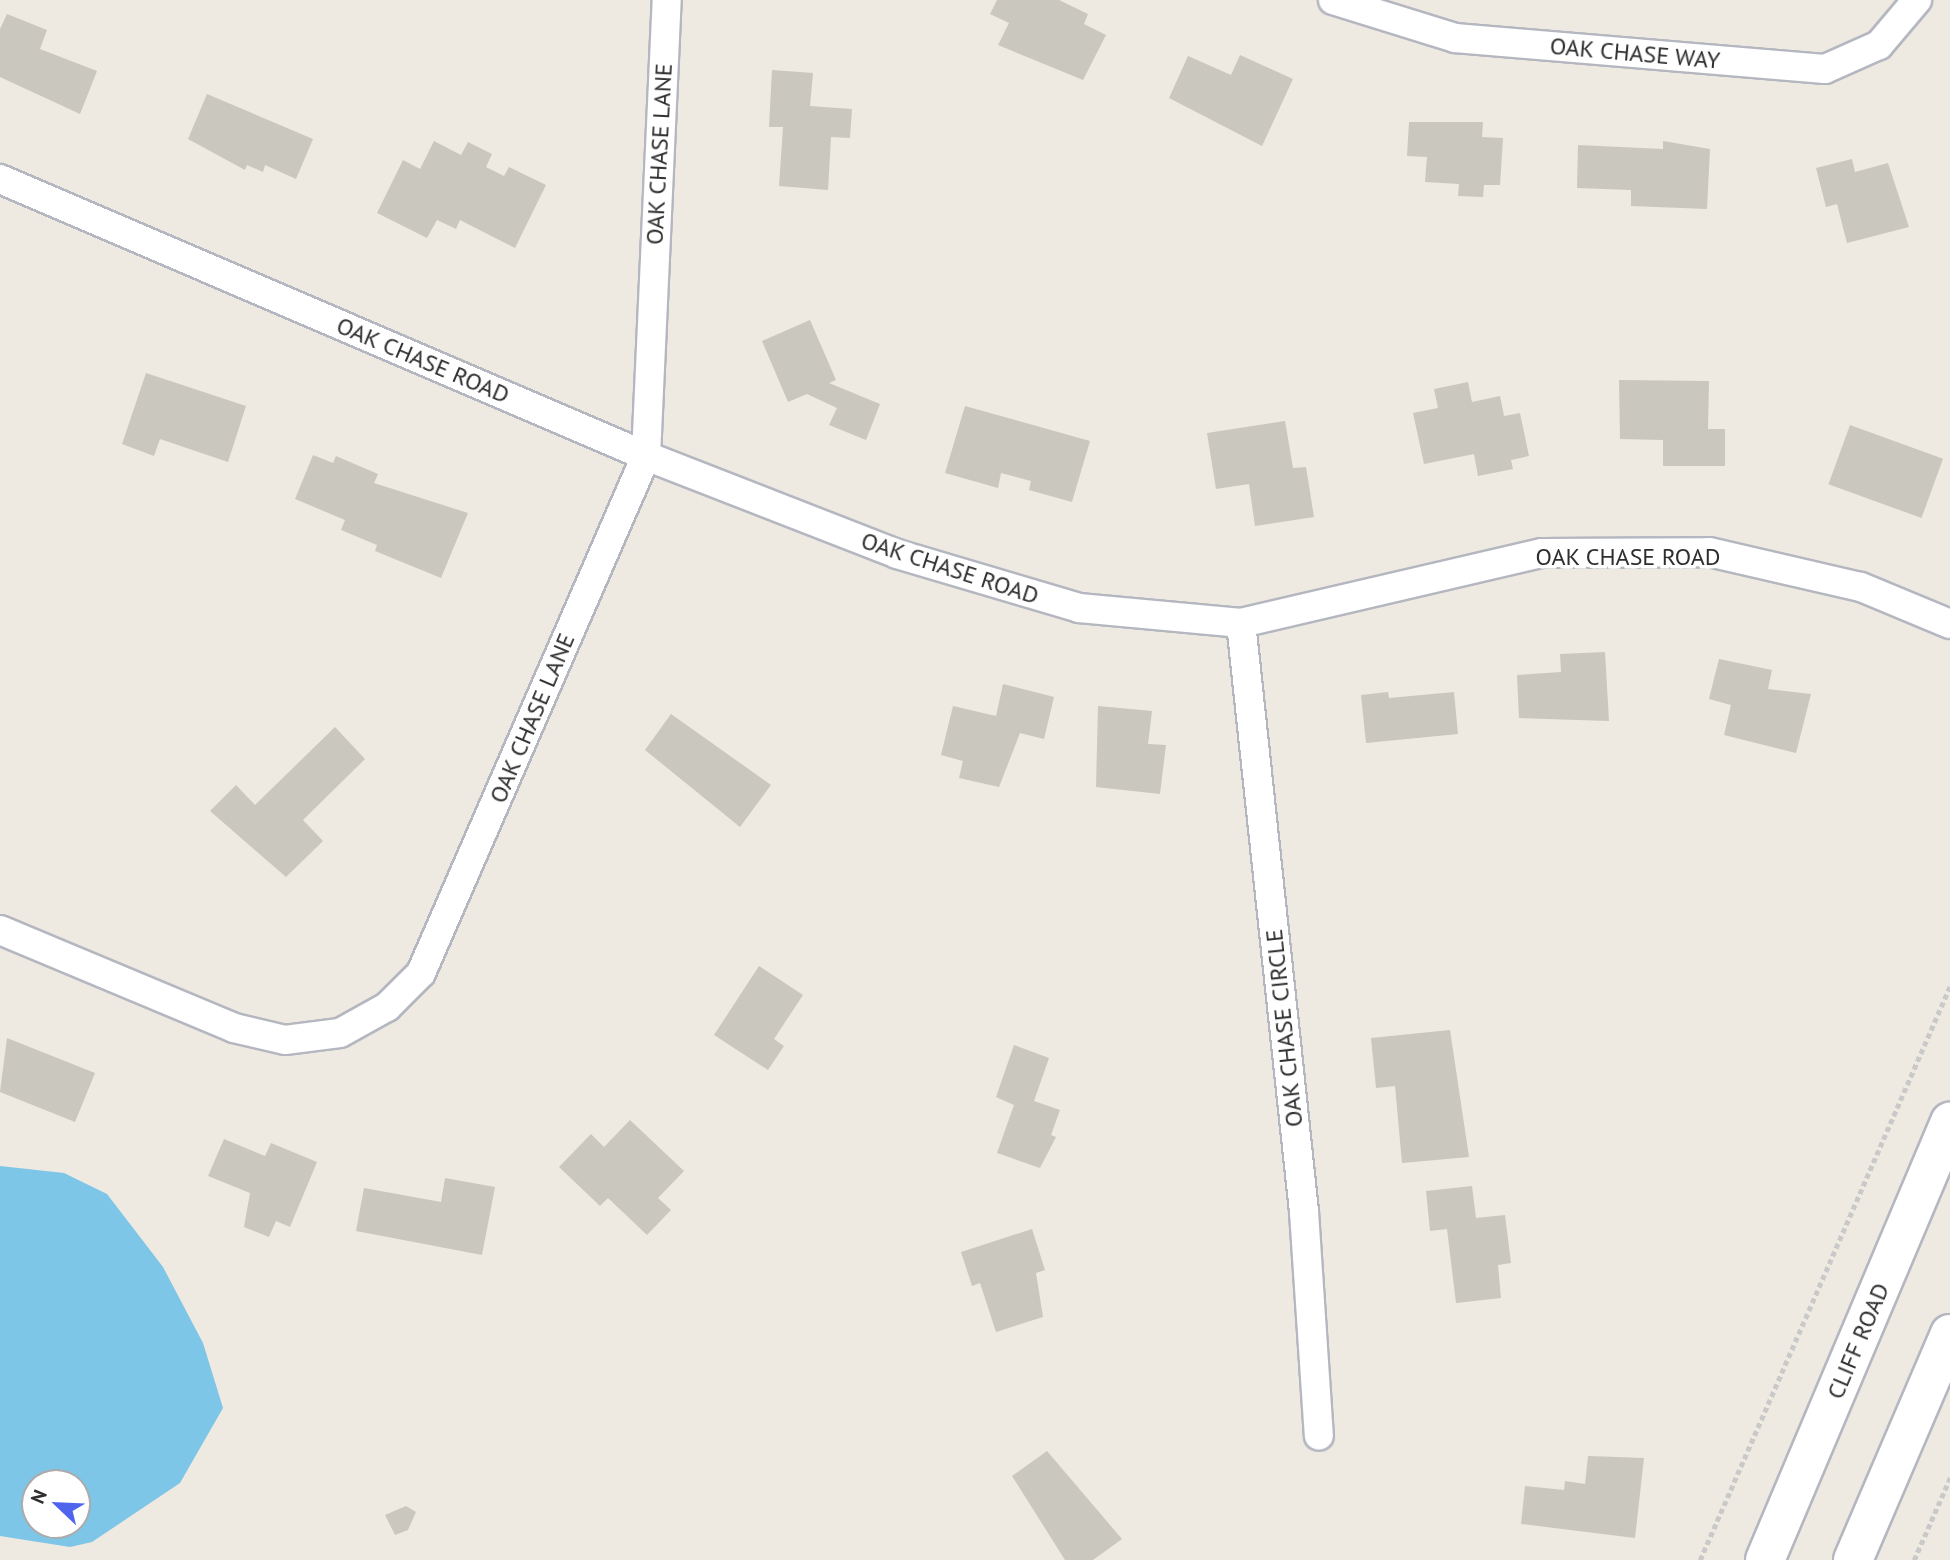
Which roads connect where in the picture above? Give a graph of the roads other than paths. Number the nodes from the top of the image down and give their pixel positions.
1 (667, 0) edge
2 (1333, 0) edge
3 (1917, 0) edge
4 (0, 180) edge
5 (646, 456) junction
6 (1241, 623) junction
7 (1950, 624) edge
8 (0, 930) edge
9 (1950, 1121) edge
10 (1950, 1334) edge
11 (1319, 1435) dead end
12 (1765, 1560) edge
13 (1853, 1560) edge

1 - 5 street, OAK CHASE LANE
2 - 3 street, OAK CHASE WAY
4 - 5 street, OAK CHASE ROAD
5 - 6 street, OAK CHASE ROAD
5 - 8 street, OAK CHASE LANE
6 - 7 street, OAK CHASE ROAD
6 - 11 street, OAK CHASE CIRCLE
9 - 12 main road, CLIFF ROAD
10 - 13 main road

